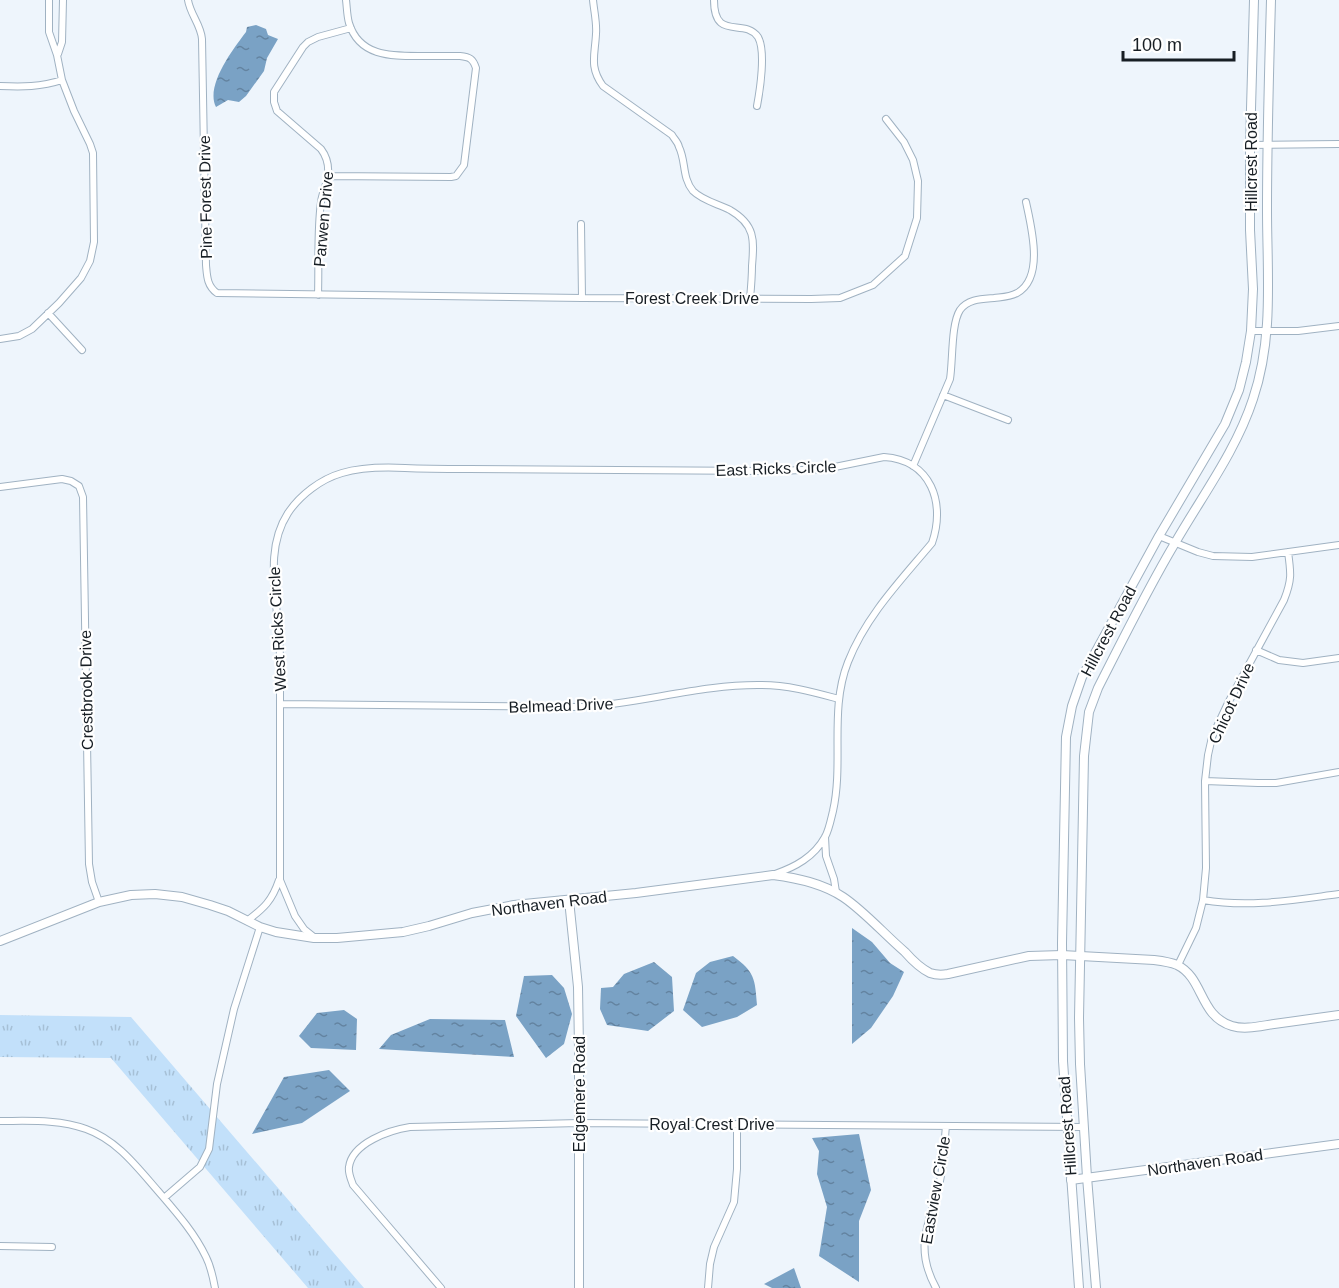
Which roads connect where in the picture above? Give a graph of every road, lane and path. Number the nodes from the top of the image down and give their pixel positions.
1 (49, 0) edge
2 (63, 0) edge
3 (188, 0) edge
4 (346, 0) edge
5 (593, 0) edge
6 (714, 0) edge
7 (1254, 0) edge
8 (1271, 0) edge
9 (351, 28) junction
10 (57, 55) junction
11 (62, 80) junction
12 (0, 86) edge
13 (757, 106) dead end
14 (886, 119) dead end
15 (1339, 144) edge
16 (1250, 145) junction
17 (1268, 145) junction
18 (328, 177) junction
19 (1026, 202) dead end
20 (581, 224) dead end
21 (318, 295) junction
22 (582, 298) junction
23 (750, 299) junction
24 (48, 313) junction
25 (1339, 326) edge
26 (1251, 331) junction
27 (1267, 331) junction
28 (0, 339) edge
29 (82, 350) dead end
30 (943, 395) junction
31 (1008, 420) dead end
32 (913, 465) junction
33 (550, 469) joint
34 (0, 487) edge
35 (1159, 536) junction
36 (1174, 543) junction
37 (1339, 545) edge
38 (1288, 552) junction
39 (1256, 650) junction
40 (1339, 658) edge
41 (839, 699) junction
42 (280, 704) junction
43 (1339, 772) edge
44 (1205, 781) junction
45 (825, 837) junction
46 (773, 875) junction
47 (279, 880) junction
48 (836, 892) junction
49 (1339, 894) edge
50 (569, 900) junction
51 (1203, 900) junction
52 (99, 902) junction
53 (247, 921) junction
54 (260, 927) junction
55 (314, 938) junction
56 (0, 941) edge
57 (1062, 955) junction
58 (1080, 956) junction
59 (1178, 965) junction
60 (1339, 1015) edge
61 (0, 1121) edge
62 (579, 1123) junction
63 (737, 1124) junction
64 (946, 1126) junction
65 (1068, 1126) junction
66 (1083, 1127) junction
67 (1339, 1144) edge
68 (1087, 1177) junction
69 (1071, 1180) junction
70 (164, 1198) junction
71 (0, 1246) edge
72 (52, 1247) dead end
73 (215, 1288) edge
74 (441, 1288) edge
75 (579, 1288) edge
76 (708, 1288) edge
77 (936, 1288) edge
78 (1079, 1288) edge
79 (1096, 1288) edge

1 - 10 street
2 - 10 street
3 - 21 street, Pine Forest Drive
4 - 9 street
5 - 23 street
6 - 13 street
7 - 16 main road, Hillcrest Road
8 - 17 main road, Hillcrest Road
9 - 18 street, Parwen Drive
9 - 18 street
10 - 11 street
11 - 12 street
11 - 24 street
14 - 23 street, Forest Creek Drive
15 - 17 street
16 - 17 street
16 - 26 main road, Hillcrest Road
17 - 27 main road, Hillcrest Road
18 - 21 street, Parwen Drive
19 - 30 street
20 - 22 street
21 - 22 street, Forest Creek Drive
22 - 23 street, Forest Creek Drive
24 - 28 street
24 - 29 street
25 - 27 street
26 - 27 street
26 - 35 main road, Hillcrest Road
27 - 36 main road, Hillcrest Road
30 - 31 street
30 - 32 street
32 - 33 street, East Ricks Circle
32 - 41 street
33 - 42 street, West Ricks Circle
34 - 52 street, Crestbrook Drive
35 - 36 street
35 - 57 main road, Hillcrest Road
36 - 38 street
36 - 58 main road, Hillcrest Road
37 - 38 street
38 - 39 street, Chicot Drive
39 - 40 street
39 - 44 street, Chicot Drive
41 - 42 street, Belmead Drive
41 - 45 street
42 - 47 street, West Ricks Circle
43 - 44 street
44 - 51 street, Chicot Drive
45 - 46 street
45 - 48 street
46 - 48 street, Northaven Road
46 - 50 street, Northaven Road
47 - 53 street, West Ricks Circle
47 - 55 street, West Ricks Circle
48 - 57 street, Northaven Road
49 - 51 street
50 - 55 street, Northaven Road
50 - 62 street, Edgemere Road
51 - 59 street, Chicot Drive
52 - 53 street, Northaven Road
52 - 56 street, Northaven Road
53 - 54 street, Northaven Road
54 - 55 street, Northaven Road
54 - 70 street
57 - 58 street, Northaven Road
57 - 65 main road, Hillcrest Road
58 - 59 street, Northaven Road
58 - 66 main road, Hillcrest Road
59 - 60 street
61 - 70 street
62 - 63 street, Royal Crest Drive
62 - 74 street, Royal Crest Drive
62 - 75 street, Edgemere Road
63 - 64 street, Royal Crest Drive
63 - 76 street
64 - 65 street, Royal Crest Drive
64 - 77 street, Eastview Circle
65 - 66 street, Royal Crest Drive
65 - 69 main road, Hillcrest Road
66 - 68 main road, Hillcrest Road
67 - 68 street, Northaven Road
68 - 69 street, Northaven Road
68 - 79 main road, Hillcrest Road
69 - 78 main road, Hillcrest Road
70 - 73 street
71 - 72 street

